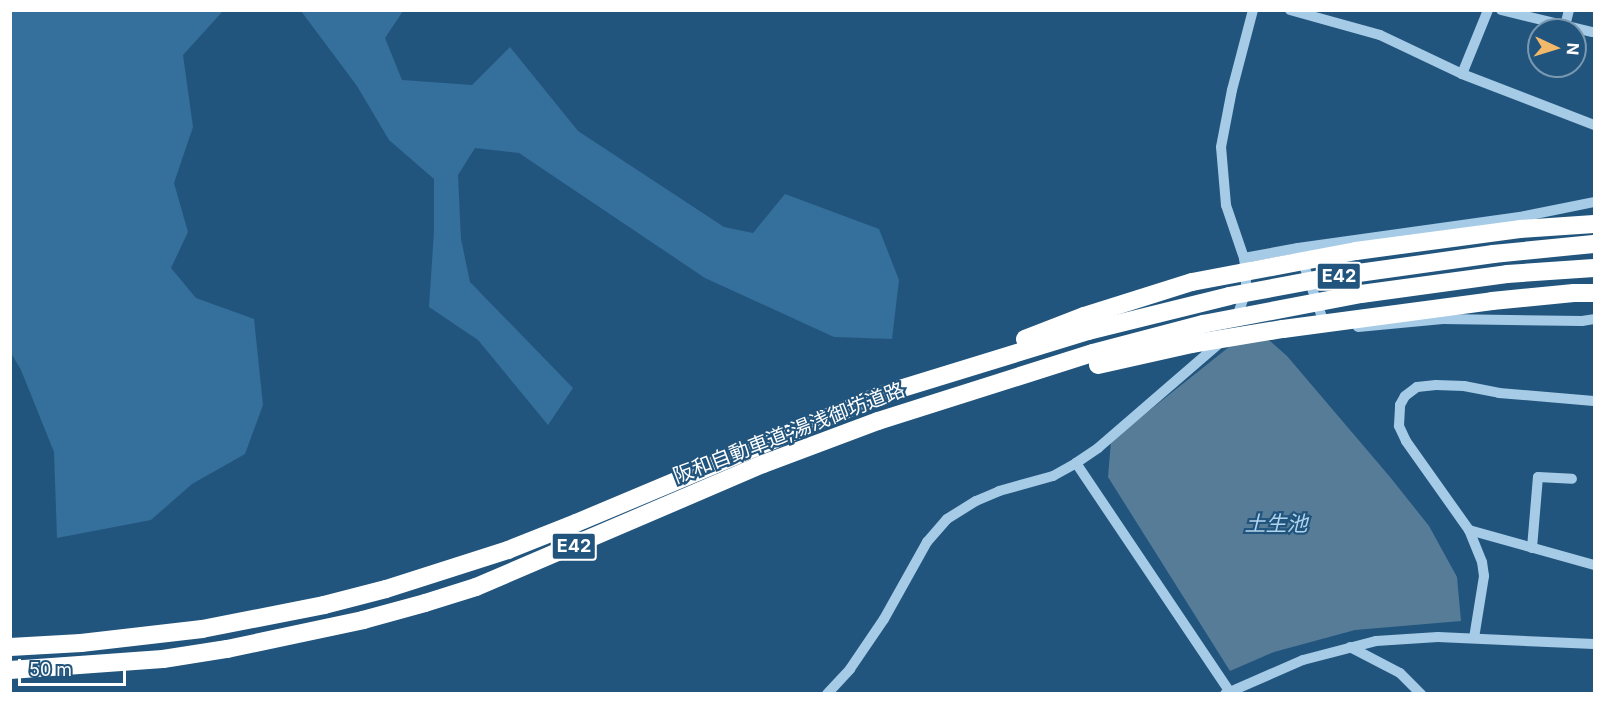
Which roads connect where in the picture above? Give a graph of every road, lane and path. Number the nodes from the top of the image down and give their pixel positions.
1 (1253, 10) edge
2 (1290, 10) edge
3 (1488, 10) edge
4 (1501, 10) edge
5 (1533, 18) edge
6 (1587, 31) edge
7 (1592, 32) dead end
8 (1462, 74) junction
9 (1594, 125) edge
10 (1594, 202) edge
11 (1594, 224) edge
12 (1594, 244) edge
13 (1298, 248) junction
14 (1244, 258) junction
15 (1594, 268) edge
16 (1594, 293) edge
17 (1594, 319) edge
18 (1086, 324) junction
19 (1095, 359) junction
20 (1594, 401) edge
21 (1076, 463) junction
22 (1572, 479) dead end
23 (1469, 530) junction
24 (1532, 548) junction
25 (1594, 565) edge
26 (1474, 639) junction
27 (1594, 644) edge
28 (10, 647) edge
29 (1350, 647) junction
30 (10, 670) edge
31 (1227, 692) edge
32 (827, 693) edge
33 (1421, 693) edge

1 - 14 street
2 - 8 street
3 - 8 street
4 - 5 street
6 - 7 street
8 - 9 street
10 - 13 street
11 - 18 highway, bridge
12 - 18 highway, 阪和自動車道;湯浅御坊道路 / E42, bridge
13 - 14 street
13 - 17 street
14 - 21 street
15 - 19 highway, E42, bridge
16 - 19 highway, bridge
18 - 28 highway, 阪和自動車道;湯浅御坊道路 / E42
19 - 30 highway, 阪和自動車道;湯浅御坊道路 / E42
20 - 23 street
21 - 31 street
21 - 32 street
22 - 24 street
23 - 24 street
23 - 26 street
24 - 25 street
26 - 27 street
26 - 29 street
29 - 31 street
29 - 33 street

